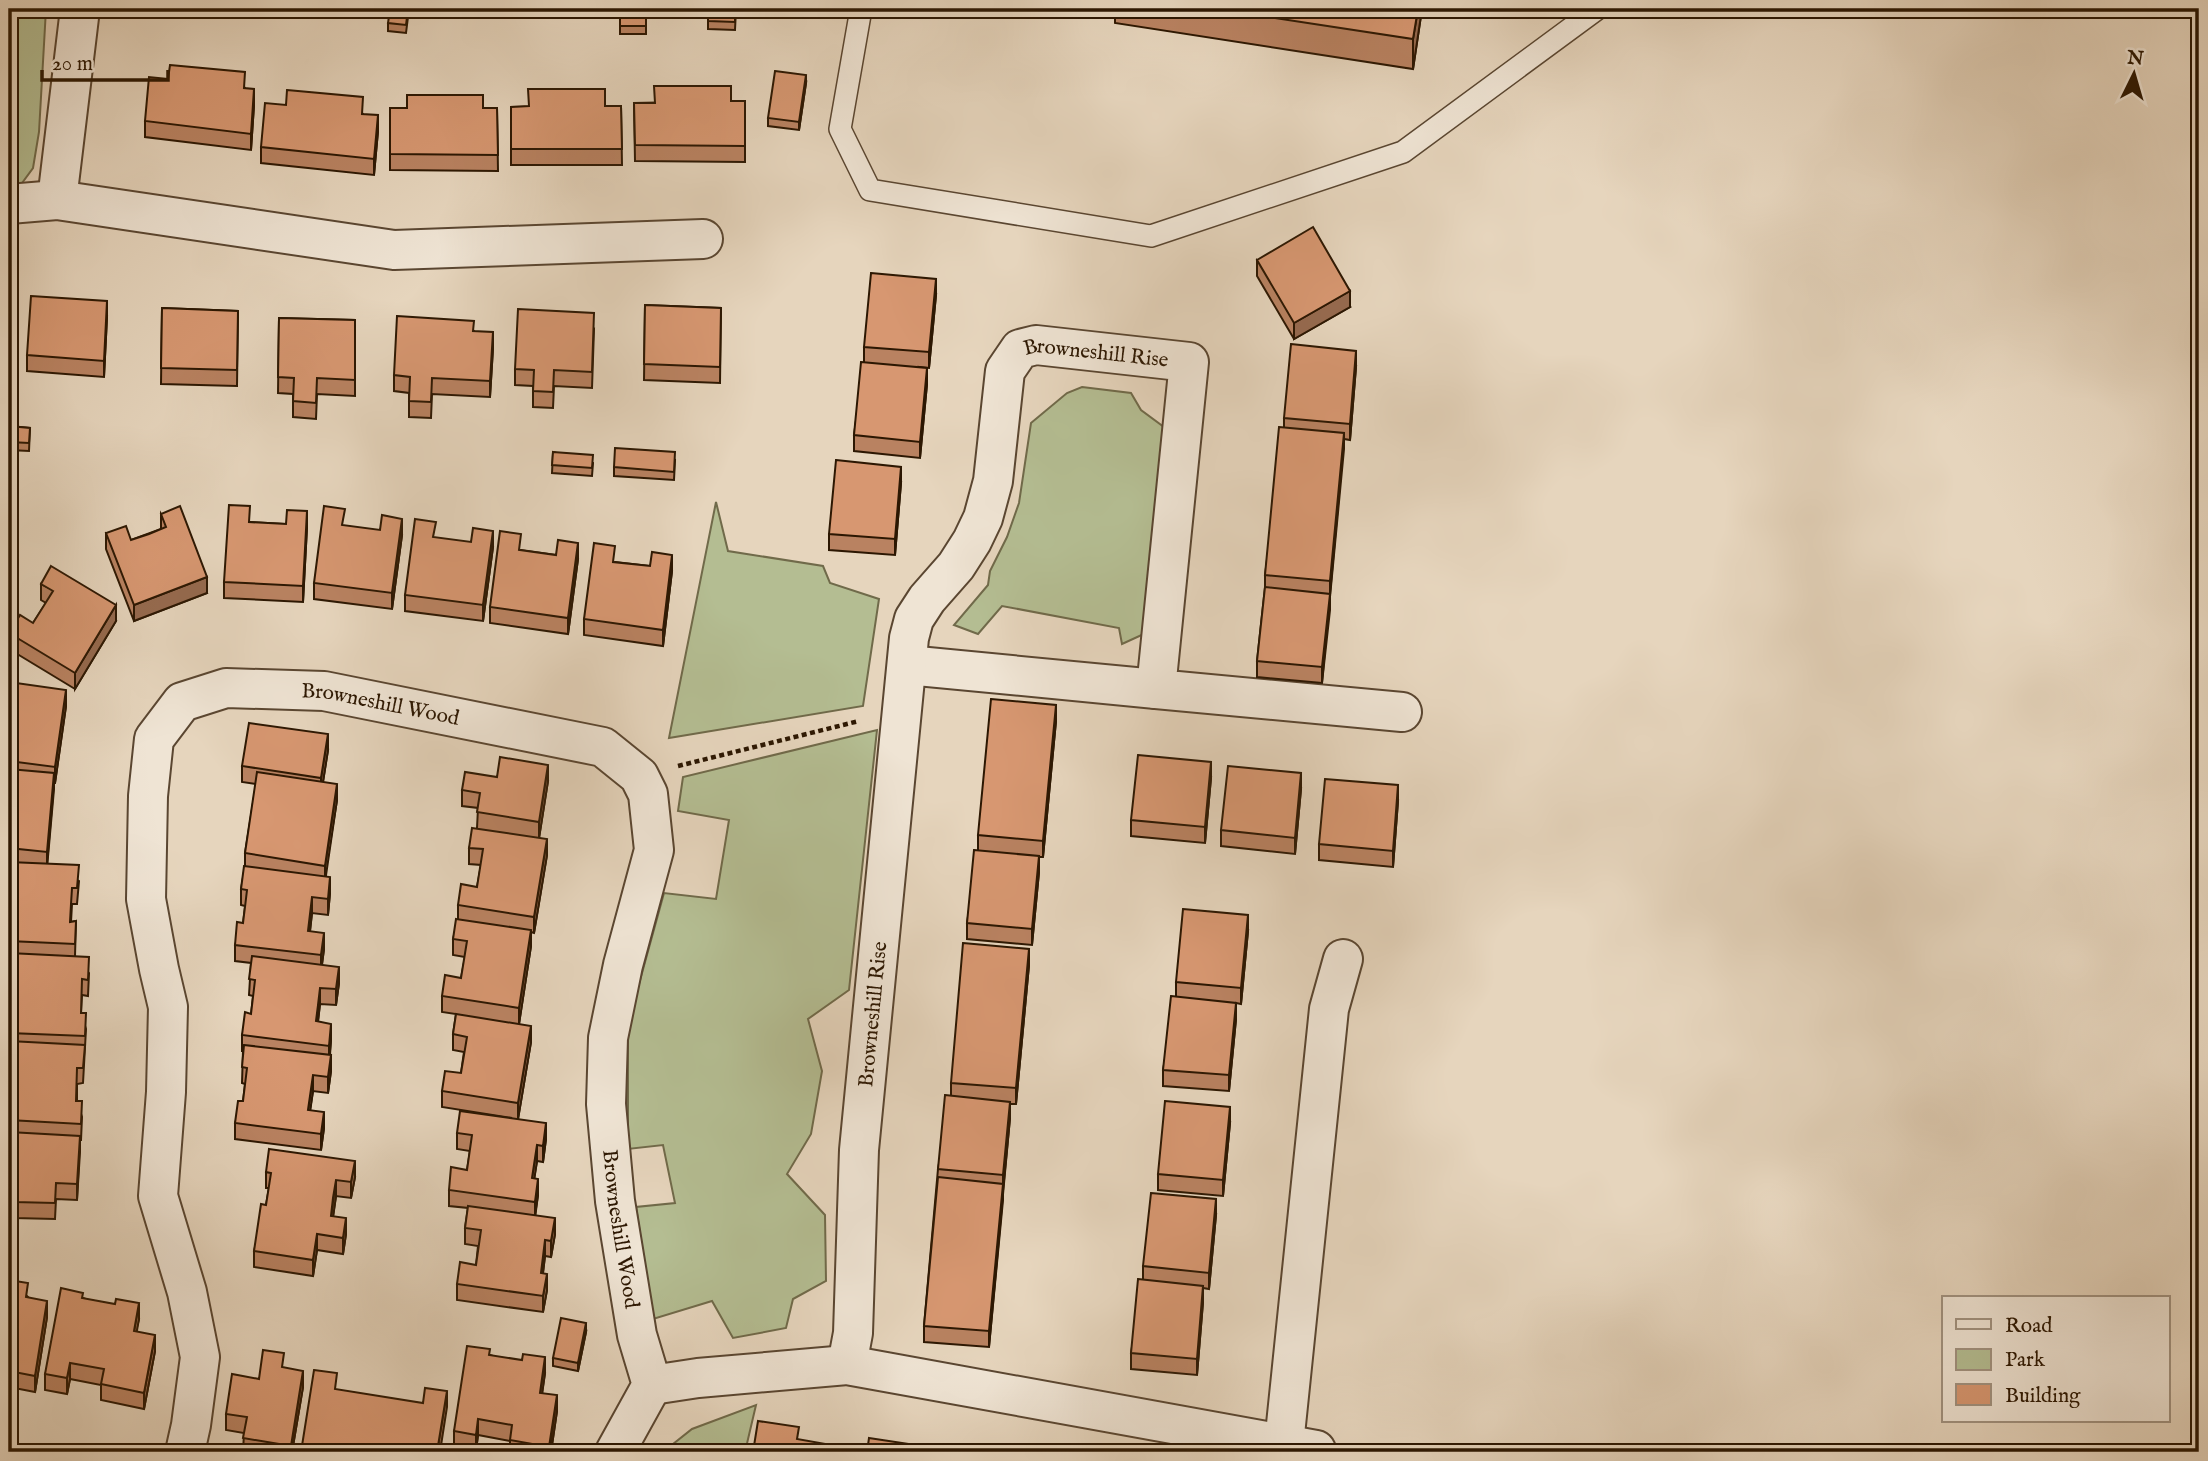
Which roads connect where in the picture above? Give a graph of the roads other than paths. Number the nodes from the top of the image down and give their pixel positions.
1 (80, 9) edge
2 (862, 9) edge
3 (1597, 9) edge
4 (57, 200) junction
5 (9, 204) edge
6 (703, 239) dead end
7 (906, 665) junction
8 (1156, 689) junction
9 (1402, 712) dead end
10 (1343, 959) dead end
11 (847, 1365) junction
12 (652, 1385) junction
13 (185, 1452) edge
14 (615, 1452) edge

1 - 4 street
2 - 3 lane
4 - 5 street
4 - 6 street
7 - 8 street
7 - 8 street, Browneshill Rise
7 - 11 street, Browneshill Rise
8 - 9 street
10 - 11 street
11 - 12 street
12 - 13 street, Browneshill Wood
12 - 14 street

